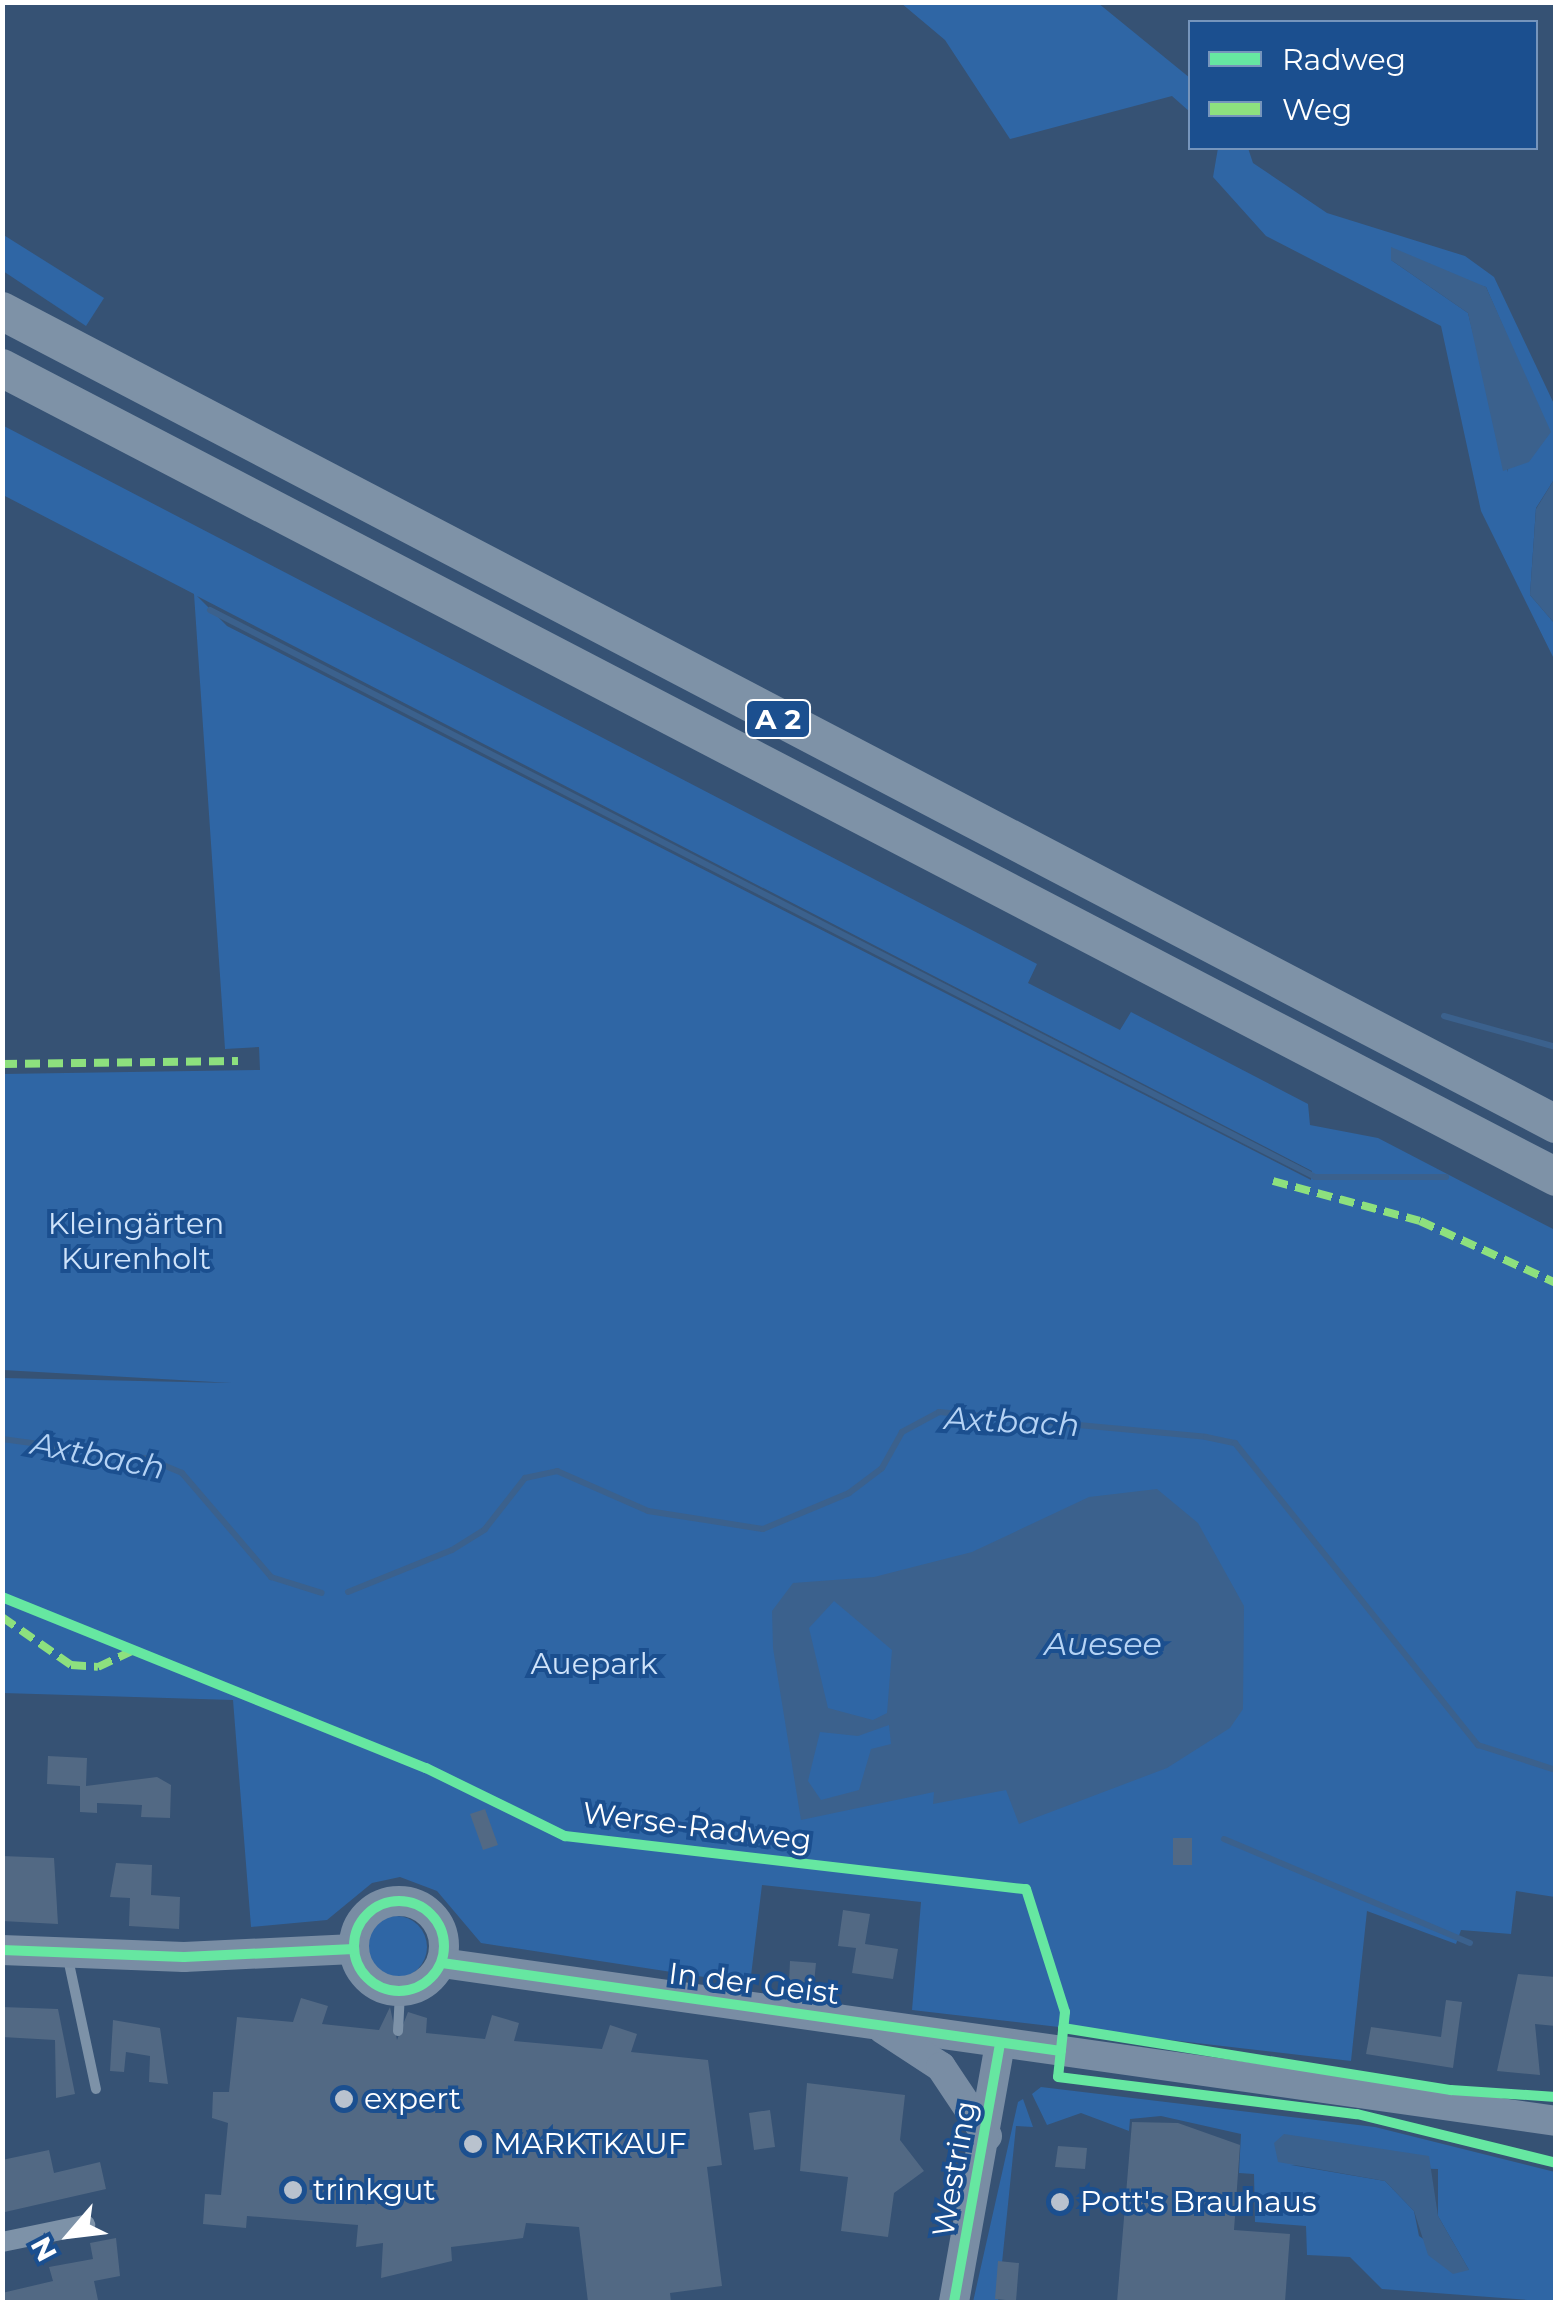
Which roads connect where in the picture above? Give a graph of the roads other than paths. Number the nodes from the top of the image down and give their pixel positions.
1 (2, 311) edge
2 (2, 368) edge
3 (1556, 1124) edge
4 (1556, 1177) edge
5 (354, 1949) junction
6 (2, 1950) edge
7 (67, 1953) junction
8 (442, 1963) junction
9 (400, 1992) junction
10 (876, 2025) junction
11 (398, 2031) dead end
12 (1000, 2043) junction
13 (96, 2088) dead end
14 (1542, 2119) edge
15 (1556, 2134) edge
16 (987, 2136) junction
17 (84, 2224) dead end
18 (2, 2242) edge
19 (954, 2302) edge

1 - 3 highway, A 2
2 - 4 highway, A 2
5 - 7 main road
5 - 8 main road
5 - 9 main road
6 - 7 main road
7 - 13 lane
8 - 9 main road
8 - 10 main road, In der Geist
9 - 11 lane
10 - 12 main road, In der Geist
10 - 16 main road, Westring
12 - 14 main road, In der Geist
12 - 16 main road, Westring
14 - 15 main road, In der Geist
16 - 19 main road, Westring
17 - 18 street

